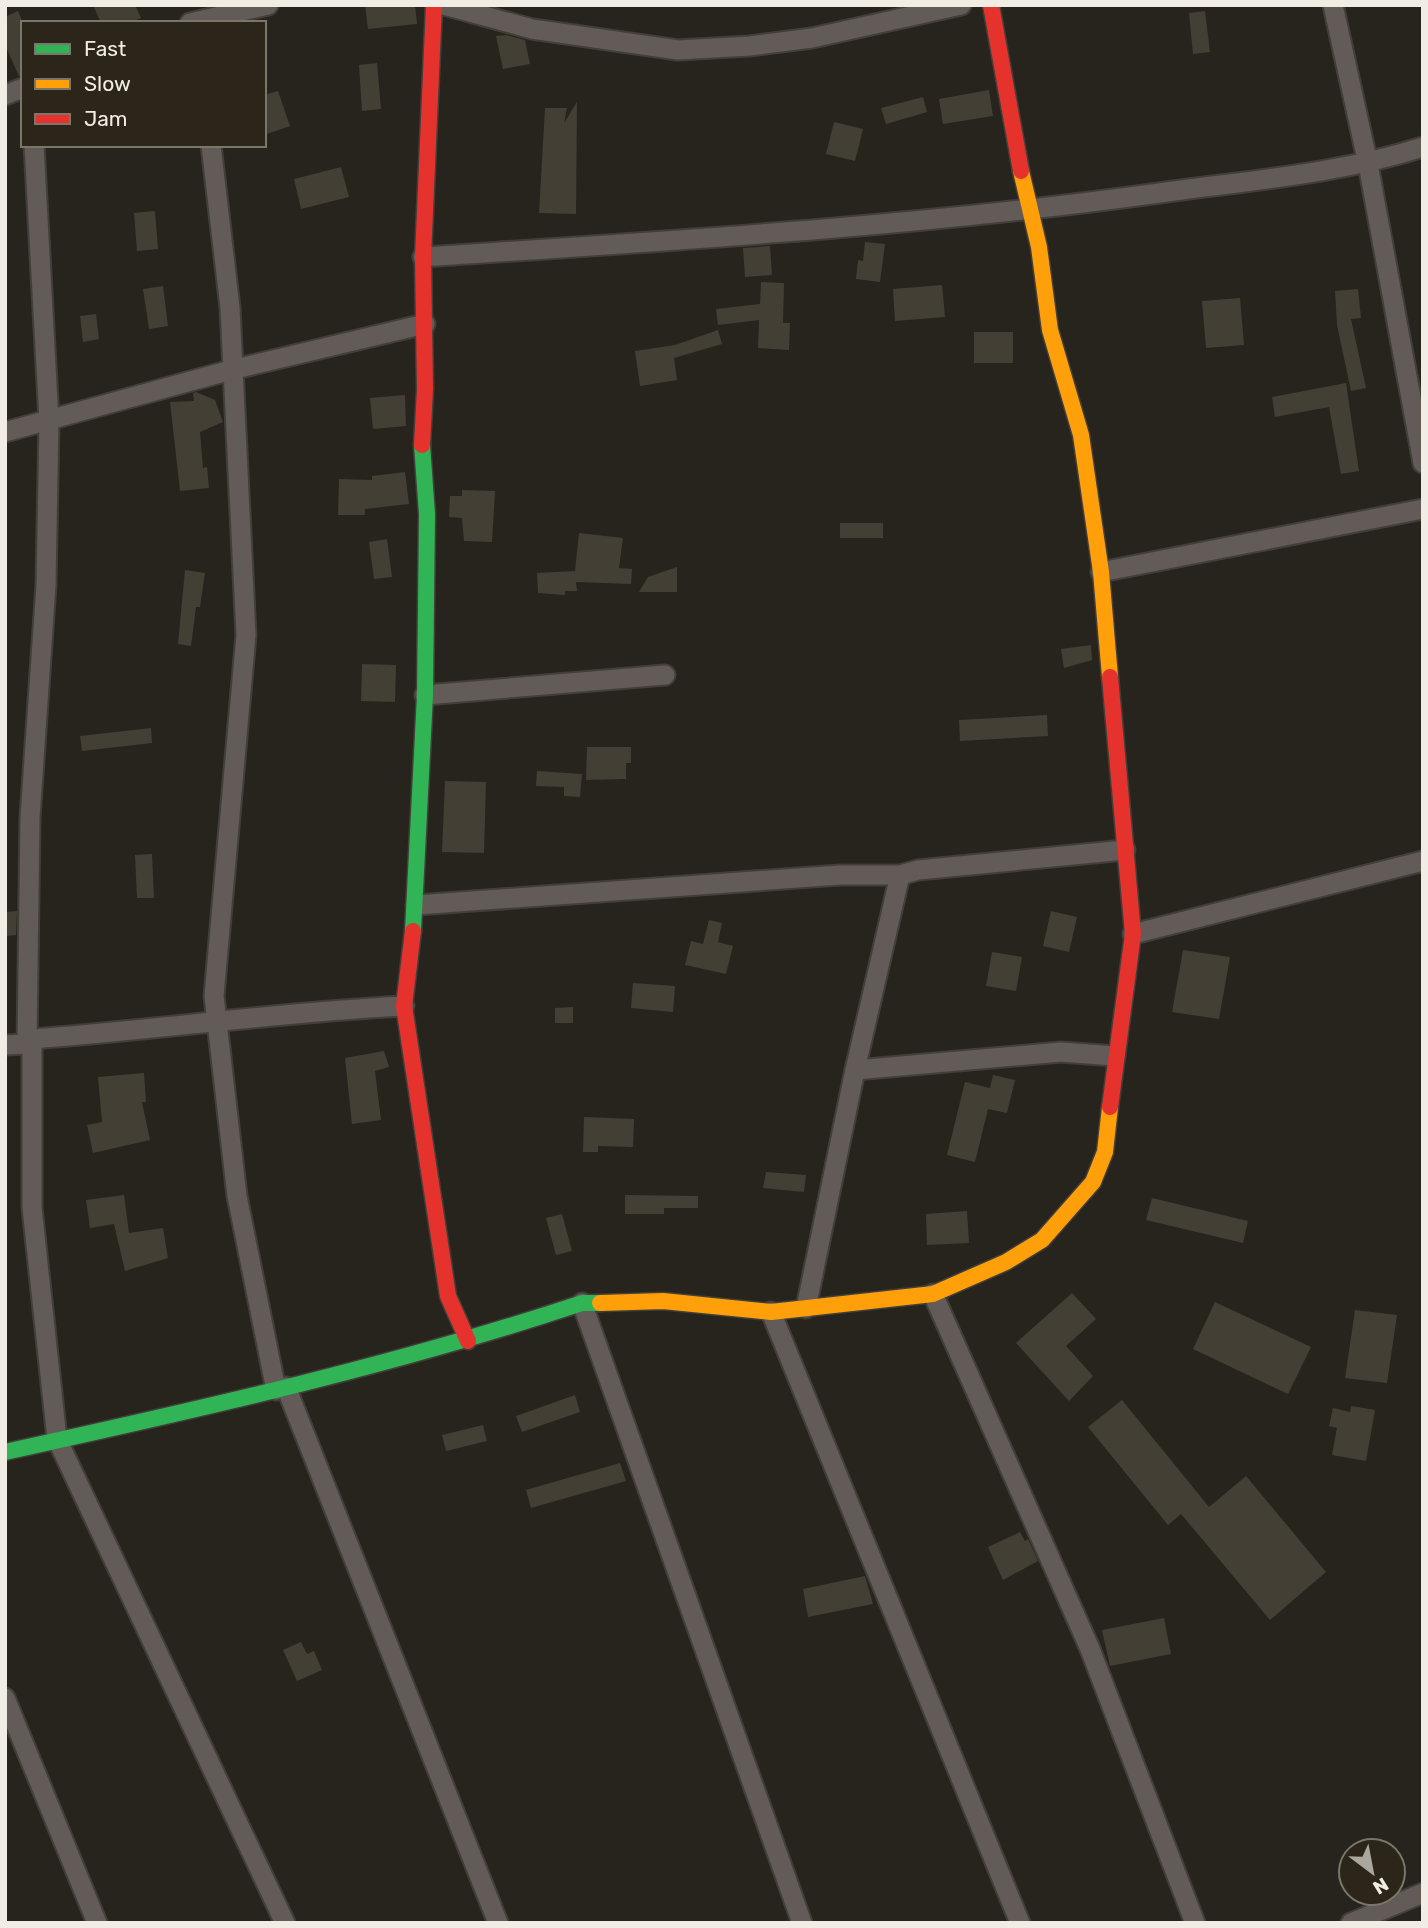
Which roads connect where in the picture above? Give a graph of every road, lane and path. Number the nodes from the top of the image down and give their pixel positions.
1 (268, 5) edge
2 (433, 5) edge
3 (444, 5) edge
4 (961, 5) edge
5 (991, 5) edge
6 (1333, 5) edge
7 (194, 18) edge
8 (34, 147) edge
9 (211, 147) edge
10 (1423, 147) edge
11 (1368, 164) junction
12 (1031, 211) junction
13 (423, 257) junction
14 (425, 324) junction
15 (231, 370) junction
16 (49, 421) junction
17 (5, 432) edge
18 (1423, 463) edge
19 (1423, 509) edge
20 (1101, 572) junction
21 (665, 675) dead end
22 (425, 695) junction
23 (1125, 850) junction
24 (1423, 862) edge
25 (900, 875) junction
26 (416, 905) junction
27 (1133, 934) junction
28 (404, 1006) junction
29 (219, 1020) junction
30 (29, 1041) junction
31 (5, 1045) edge
32 (1115, 1056) junction
33 (855, 1070) junction
34 (933, 1294) junction
35 (582, 1303) junction
36 (806, 1308) junction
37 (771, 1312) junction
38 (468, 1341) junction
39 (281, 1388) junction
40 (57, 1439) junction
41 (5, 1452) edge
42 (5, 1698) edge
43 (1423, 1893) edge
44 (97, 1923) edge
45 (285, 1923) edge
46 (498, 1923) edge
47 (802, 1923) edge
48 (1020, 1923) edge
49 (1195, 1923) edge
50 (1351, 1923) edge

1 - 7 street
2 - 13 street
3 - 4 street
5 - 12 street
6 - 11 street
8 - 16 street
9 - 15 street
10 - 11 street
11 - 12 street
11 - 18 street
12 - 13 street
12 - 20 street
13 - 14 street
14 - 15 street
14 - 22 street
15 - 16 street
15 - 29 street
16 - 17 street
16 - 30 street
19 - 20 street
20 - 23 street
21 - 22 street
22 - 26 street
23 - 25 street
23 - 27 street
24 - 27 street
25 - 26 street
25 - 33 street
26 - 28 street
27 - 32 street
28 - 29 street
28 - 38 street
29 - 30 street
29 - 39 street
30 - 31 street
30 - 40 street
32 - 33 street
32 - 34 street
33 - 36 street
34 - 36 street
34 - 49 street
35 - 37 street
35 - 38 street
35 - 47 street
36 - 37 street
37 - 48 street
38 - 39 street
39 - 40 street
39 - 46 street
40 - 41 street
40 - 45 street
42 - 44 street
43 - 50 street

